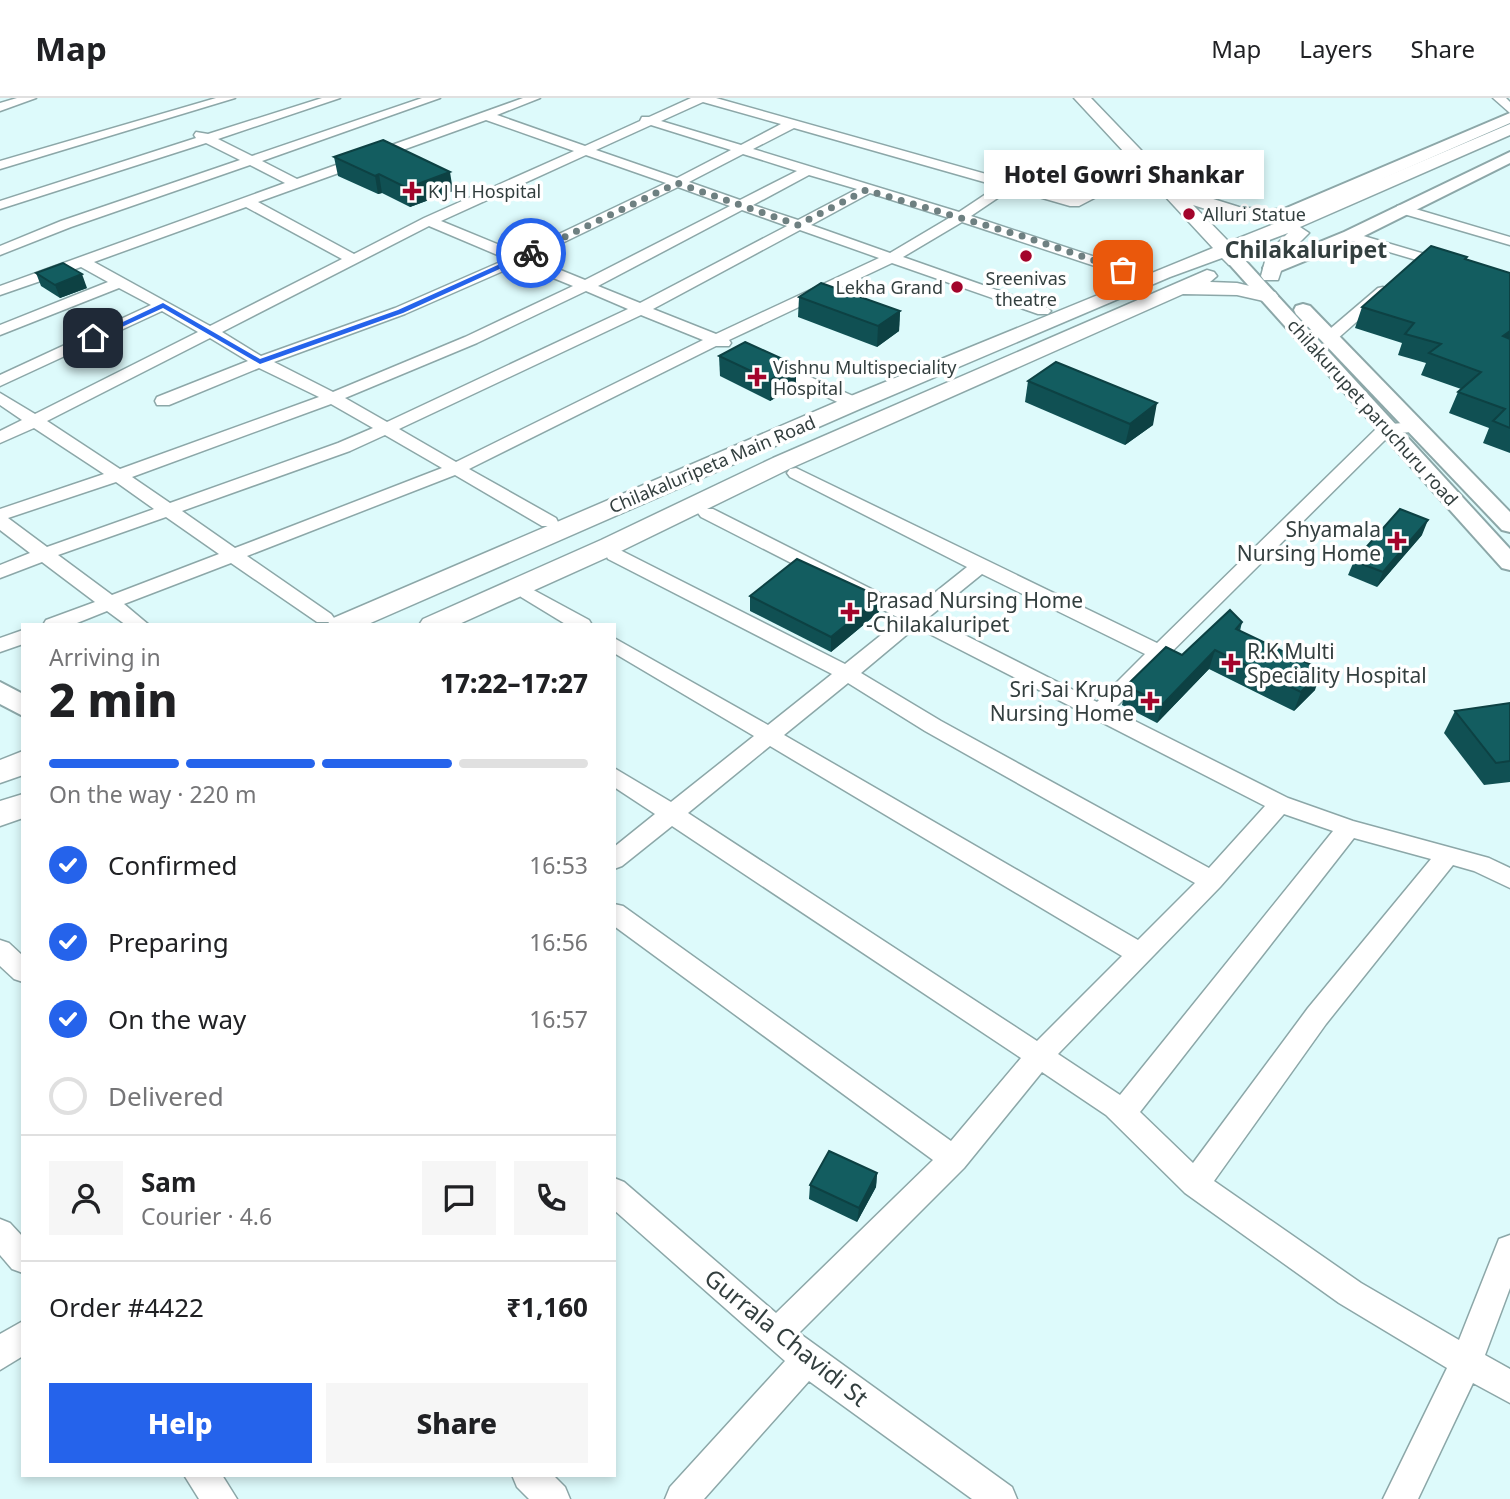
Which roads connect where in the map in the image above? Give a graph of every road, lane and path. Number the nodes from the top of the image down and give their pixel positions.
1 (30, 98) edge
2 (229, 98) edge
3 (334, 98) edge
4 (433, 98) edge
5 (534, 98) edge
6 (702, 98) edge
7 (1082, 98) edge
8 (1097, 98) edge
9 (1499, 98) edge
10 (0, 107) edge
11 (1510, 109) edge
12 (166, 116) junction
13 (487, 116) junction
14 (1510, 118) edge
15 (646, 120) junction
16 (791, 124) junction
17 (1510, 129) edge
18 (206, 138) junction
19 (1510, 142) edge
20 (583, 149) junction
21 (742, 150) junction
22 (1510, 158) edge
23 (248, 160) junction
24 (0, 165) edge
25 (806, 171) junction
26 (1160, 172) junction
27 (677, 183) junction
28 (297, 184) junction
29 (1009, 185) junction
30 (866, 190) junction
31 (247, 202) junction
32 (0, 205) edge
33 (741, 205) junction
34 (1195, 209) junction
35 (1402, 209) junction
36 (1261, 216) junction
37 (959, 218) junction
38 (429, 221) junction
39 (798, 225) junction
40 (1302, 225) junction
41 (1350, 236) junction
42 (1510, 241) edge
43 (3, 247) edge
44 (1238, 253) junction
45 (891, 258) junction
46 (352, 259) junction
47 (520, 259) junction
48 (83, 262) junction
49 (1460, 269) edge
50 (1180, 278) junction
51 (1148, 279) dead end
52 (1270, 280) junction
53 (121, 282) junction
54 (1393, 282) edge
55 (586, 286) junction
56 (0, 292) edge
57 (163, 305) junction
58 (640, 309) junction
59 (1044, 311) dead end
60 (0, 330) edge
61 (209, 331) junction
62 (1331, 337) junction
63 (716, 340) junction
64 (260, 362) junction
65 (0, 381) edge
66 (0, 398) edge
67 (333, 398) junction
68 (163, 401) dead end
69 (854, 403) junction
70 (34, 420) junction
71 (1414, 427) junction
72 (383, 429) junction
73 (1386, 429) junction
74 (0, 438) edge
75 (457, 468) junction
76 (796, 473) dead end
77 (119, 476) junction
78 (169, 510) junction
79 (707, 513) dead end
80 (0, 514) edge
81 (0, 521) edge
82 (549, 522) dead end
83 (1510, 525) edge
84 (44, 554) junction
85 (235, 555) junction
86 (615, 555) dead end
87 (1510, 563) edge
88 (980, 566) junction
89 (0, 572) edge
90 (528, 593) dead end
91 (109, 603) junction
92 (915, 616) junction
93 (332, 621) edge
94 (58, 623) edge
95 (136, 623) edge
96 (438, 623) edge
97 (579, 623) edge
98 (21, 637) edge
99 (0, 645) edge
100 (616, 645) edge
101 (1158, 652) junction
102 (846, 673) junction
103 (0, 691) edge
104 (21, 706) edge
105 (1099, 712) junction
106 (769, 735) junction
107 (21, 763) edge
108 (0, 772) edge
109 (616, 777) edge
110 (1280, 804) junction
111 (21, 805) edge
112 (0, 814) edge
113 (673, 814) junction
114 (1349, 828) junction
115 (1449, 854) junction
116 (616, 858) edge
117 (1510, 879) edge
118 (1212, 881) junction
119 (616, 915) edge
120 (0, 950) edge
121 (1140, 954) junction
122 (21, 970) edge
123 (1039, 1056) junction
124 (1122, 1113) junction
125 (954, 1158) junction
126 (1195, 1184) junction
127 (616, 1193) edge
128 (1, 1236) edge
129 (1510, 1249) edge
130 (21, 1257) edge
131 (777, 1333) junction
132 (21, 1338) edge
133 (0, 1354) edge
134 (807, 1360) junction
135 (1466, 1363) junction
136 (1510, 1387) edge
137 (203, 1477) edge
138 (531, 1477) edge
139 (220, 1499) edge
140 (553, 1499) edge
141 (682, 1499) edge
142 (1000, 1499) edge
143 (1400, 1499) edge

1 - 10 street
2 - 12 street
3 - 18 street
4 - 23 street
5 - 13 street
6 - 15 street
6 - 16 street
7 - 26 main road
8 - 26 main road
9 - 11 street
12 - 18 street
12 - 24 street
13 - 20 street
13 - 28 street
14 - 36 street
15 - 20 street
15 - 21 street
16 - 21 street
16 - 29 street
17 - 40 main road, Chilakaluripeta Main Road
18 - 23 street
18 - 32 street
19 - 40 main road, Chilakaluripeta Main Road
20 - 27 street
20 - 38 street
21 - 25 street
21 - 27 street
22 - 35 street
23 - 28 street
23 - 43 street
25 - 30 street
25 - 33 street
26 - 29 street
26 - 34 main road
27 - 33 street
27 - 47 street
28 - 31 street
29 - 37 street
30 - 37 street
30 - 39 street
31 - 46 street
31 - 48 street
33 - 39 street
33 - 55 street
34 - 36 main road
34 - 44 main road
34 - 50 main road
35 - 41 street
35 - 42 street
36 - 40 main road
37 - 45 street
37 - 51 street
38 - 46 street
38 - 47 street
39 - 45 street
39 - 58 street
40 - 44 main road, Chilakaluripeta Main Road
40 - 52 main road
41 - 49 street
41 - 52 street
44 - 50 main road, Chilakaluripeta Main Road
44 - 52 street, chilakurupet paruchuru road
45 - 59 street
45 - 63 street
46 - 61 street
47 - 55 street
47 - 64 street
48 - 53 street
48 - 56 street
50 - 52 main road
50 - 69 main road, Chilakaluripeta Main Road
50 - 96 main road, Chilakaluripeta Main Road
52 - 62 street, chilakurupet paruchuru road
52 - 73 street, chilakurupet paruchuru road
53 - 57 street
53 - 60 street
54 - 62 street
55 - 58 street
55 - 67 street
57 - 61 street
57 - 65 street
58 - 63 street
58 - 72 street
61 - 64 street
61 - 70 street
62 - 71 street, chilakurupet paruchuru road
63 - 69 street
63 - 75 street
64 - 67 street
64 - 68 street
66 - 70 street
67 - 72 street
67 - 77 street
69 - 93 main road, Chilakaluripeta Main Road
70 - 74 street
70 - 77 street
71 - 73 street
71 - 83 street, chilakurupet paruchuru road
72 - 75 street
72 - 78 street
73 - 87 street, chilakurupet paruchuru road
73 - 101 street
75 - 82 street
75 - 85 street
76 - 88 street
77 - 78 street
77 - 80 street
78 - 84 street
78 - 85 street
79 - 92 street
81 - 84 street
84 - 89 street
84 - 91 street
85 - 91 street
85 - 93 street
86 - 102 street
88 - 92 street
88 - 101 street
90 - 97 street
91 - 94 street
91 - 95 street
92 - 102 street
92 - 105 street
98 - 99 street
100 - 106 street
101 - 105 street
102 - 106 street
102 - 118 street
103 - 104 street
105 - 110 street
106 - 113 street
106 - 121 street
107 - 108 main road
109 - 113 street
110 - 114 street
110 - 118 street
111 - 112 main road
113 - 116 street
113 - 123 street
114 - 115 street
114 - 124 street
115 - 117 street
115 - 126 street
118 - 121 street
119 - 125 street
120 - 122 street
121 - 123 street
123 - 124 street
123 - 125 street
124 - 126 street
125 - 131 street
126 - 135 street
127 - 131 street, Gurrala Chavidi St
128 - 130 street
129 - 135 street
131 - 134 street, Gurrala Chavidi St
132 - 133 street
134 - 141 street
134 - 142 street, Gurrala Chavidi St
135 - 136 street
135 - 143 street
137 - 139 street
138 - 140 street

